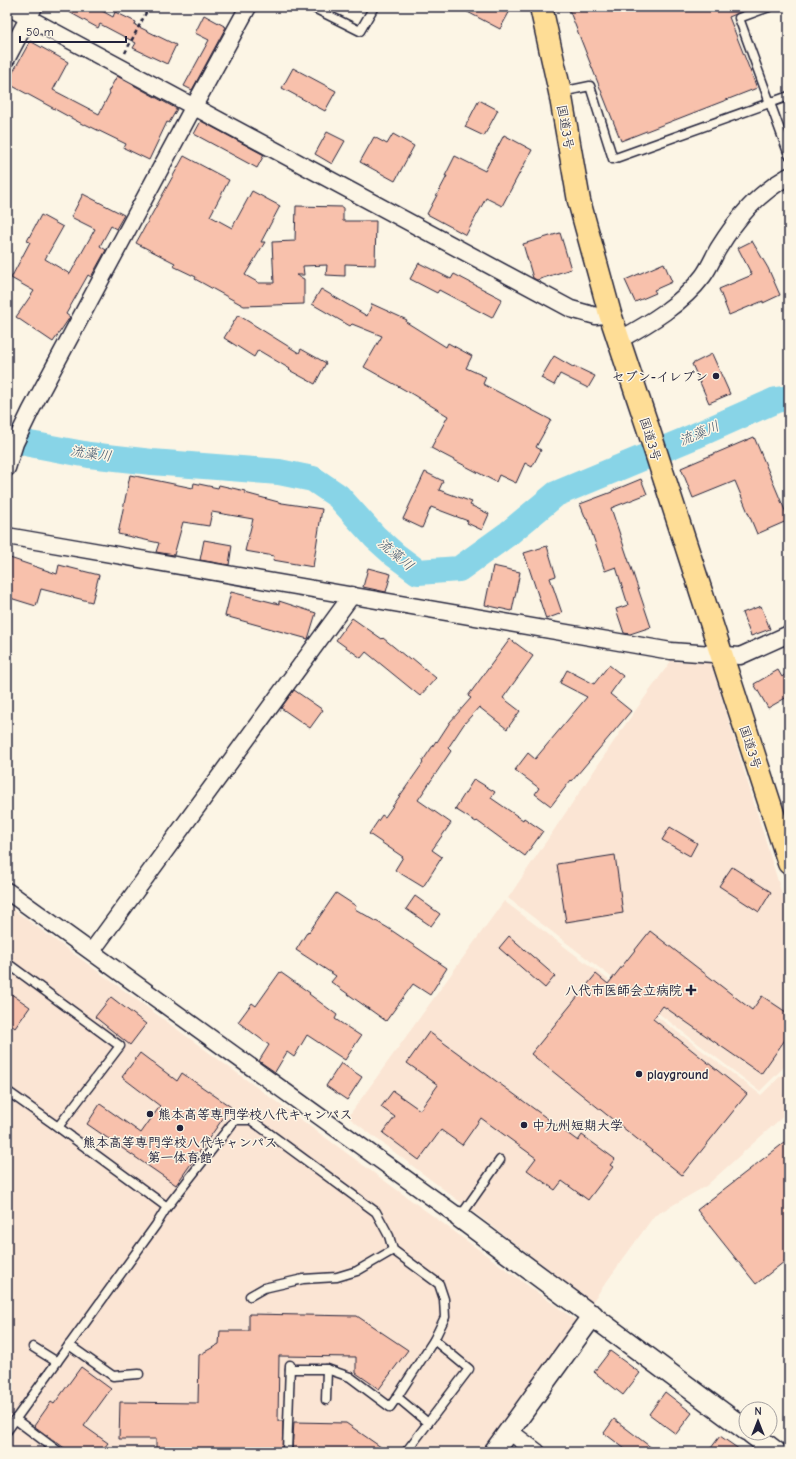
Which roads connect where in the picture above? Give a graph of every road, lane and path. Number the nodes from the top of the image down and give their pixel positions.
1 (8, 7) edge
2 (149, 7) edge
3 (248, 7) edge
4 (312, 7) edge
5 (374, 7) edge
6 (541, 7) edge
7 (769, 7) edge
8 (31, 12) edge
9 (7, 58) edge
10 (118, 65) junction
11 (560, 92) junction
12 (789, 96) edge
13 (770, 102) junction
14 (194, 106) junction
15 (789, 155) edge
16 (789, 176) edge
17 (610, 314) junction
18 (619, 340) junction
19 (7, 468) edge
20 (7, 536) edge
21 (352, 595) junction
22 (789, 634) edge
23 (722, 654) junction
24 (782, 829) edge
25 (789, 863) edge
26 (7, 891) edge
27 (92, 951) junction
28 (7, 963) edge
29 (7, 1091) edge
30 (58, 1127) junction
31 (500, 1160) dead end
32 (167, 1207) junction
33 (459, 1218) junction
34 (393, 1250) junction
35 (250, 1296) dead end
36 (592, 1315) junction
37 (434, 1340) junction
38 (69, 1345) junction
39 (33, 1347) dead end
40 (57, 1362) junction
41 (327, 1370) junction
42 (139, 1374) dead end
43 (397, 1397) junction
44 (326, 1400) dead end
45 (15, 1419) junction
46 (428, 1423) junction
47 (738, 1424) edge
48 (7, 1431) edge
49 (509, 1431) junction
50 (762, 1441) edge
51 (59, 1452) edge
52 (287, 1452) edge
53 (406, 1452) edge
54 (494, 1452) edge
55 (537, 1452) edge
56 (776, 1452) edge

1 - 8 street
2 - 10 path
3 - 14 street
4 - 5 lane
6 - 11 highway, 国道3号
7 - 13 lane
8 - 9 street
8 - 10 street
10 - 14 street
11 - 13 lane
11 - 17 highway, 国道3号
12 - 13 lane
13 - 15 lane
14 - 17 street
14 - 19 street
16 - 18 street
17 - 18 highway, 国道3号
18 - 23 highway, 国道3号
20 - 21 street
21 - 23 street
21 - 27 street
22 - 23 street
23 - 24 highway, 国道3号
24 - 25 highway, 国道3号
26 - 27 street
27 - 33 street
28 - 30 lane
29 - 30 lane
30 - 32 lane
31 - 33 lane
32 - 34 lane
32 - 38 lane
33 - 36 street
34 - 35 lane
34 - 37 lane
36 - 47 street
36 - 49 street
37 - 43 lane
37 - 46 lane
38 - 40 lane
38 - 42 lane
39 - 40 lane
40 - 45 lane
41 - 43 lane
41 - 44 lane
41 - 52 lane
43 - 46 lane
45 - 48 lane
45 - 51 lane
46 - 53 lane
49 - 54 street
49 - 55 street
50 - 56 street

